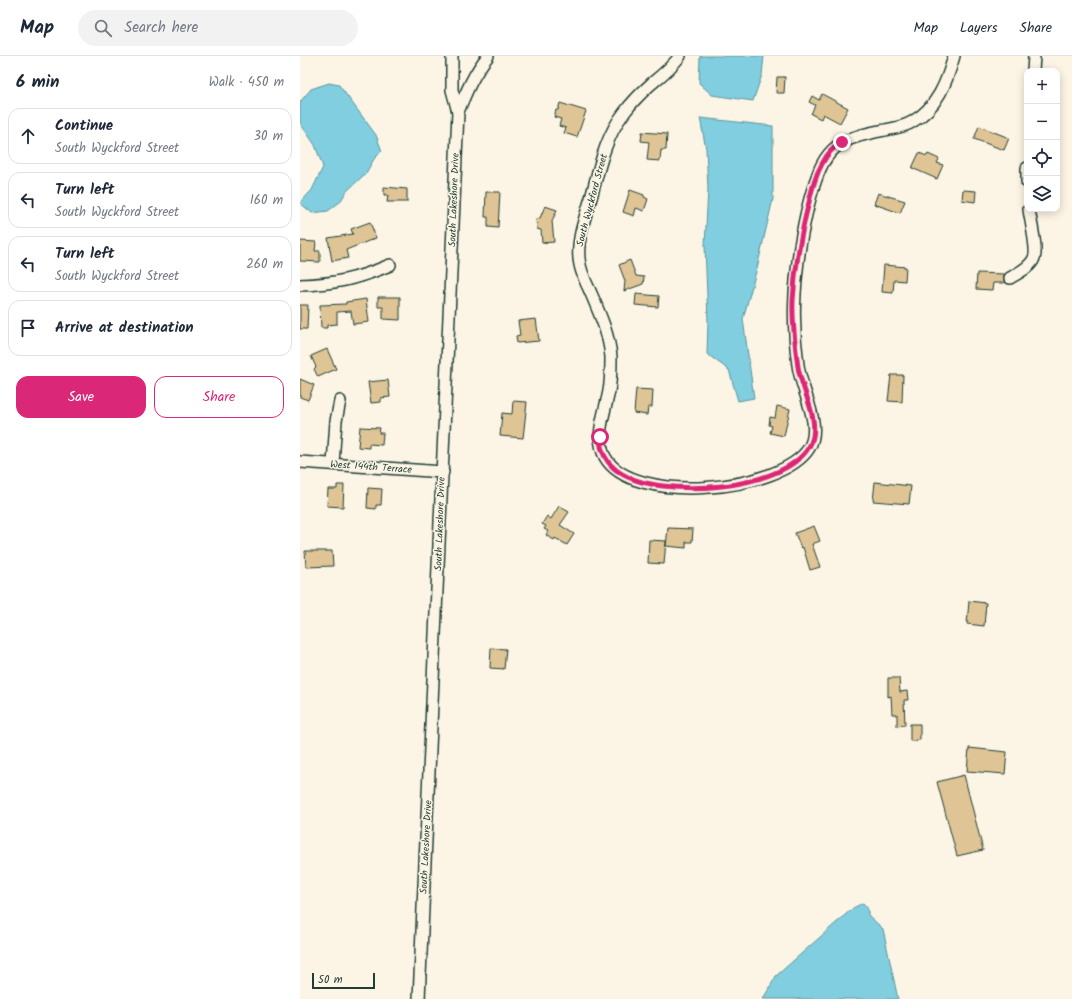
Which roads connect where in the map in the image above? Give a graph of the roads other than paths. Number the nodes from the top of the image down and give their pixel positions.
1 (452, 56) edge
2 (488, 56) edge
3 (680, 56) edge
4 (954, 56) edge
5 (1034, 56) edge
6 (1033, 68) edge
7 (458, 112) junction
8 (1029, 212) edge
9 (390, 266) dead end
10 (1010, 278) dead end
11 (300, 285) edge
12 (340, 401) dead end
13 (300, 462) edge
14 (333, 464) junction
15 (443, 472) junction
16 (419, 999) edge

1 - 7 street
2 - 7 street, South Lakeshore Drive
3 - 4 street, South Wyckford Street
5 - 6 street
7 - 15 street, South Lakeshore Drive
8 - 10 street
9 - 11 street
12 - 14 street
13 - 14 street, West 144th Terrace
14 - 15 street, West 144th Terrace
15 - 16 street, South Lakeshore Drive

